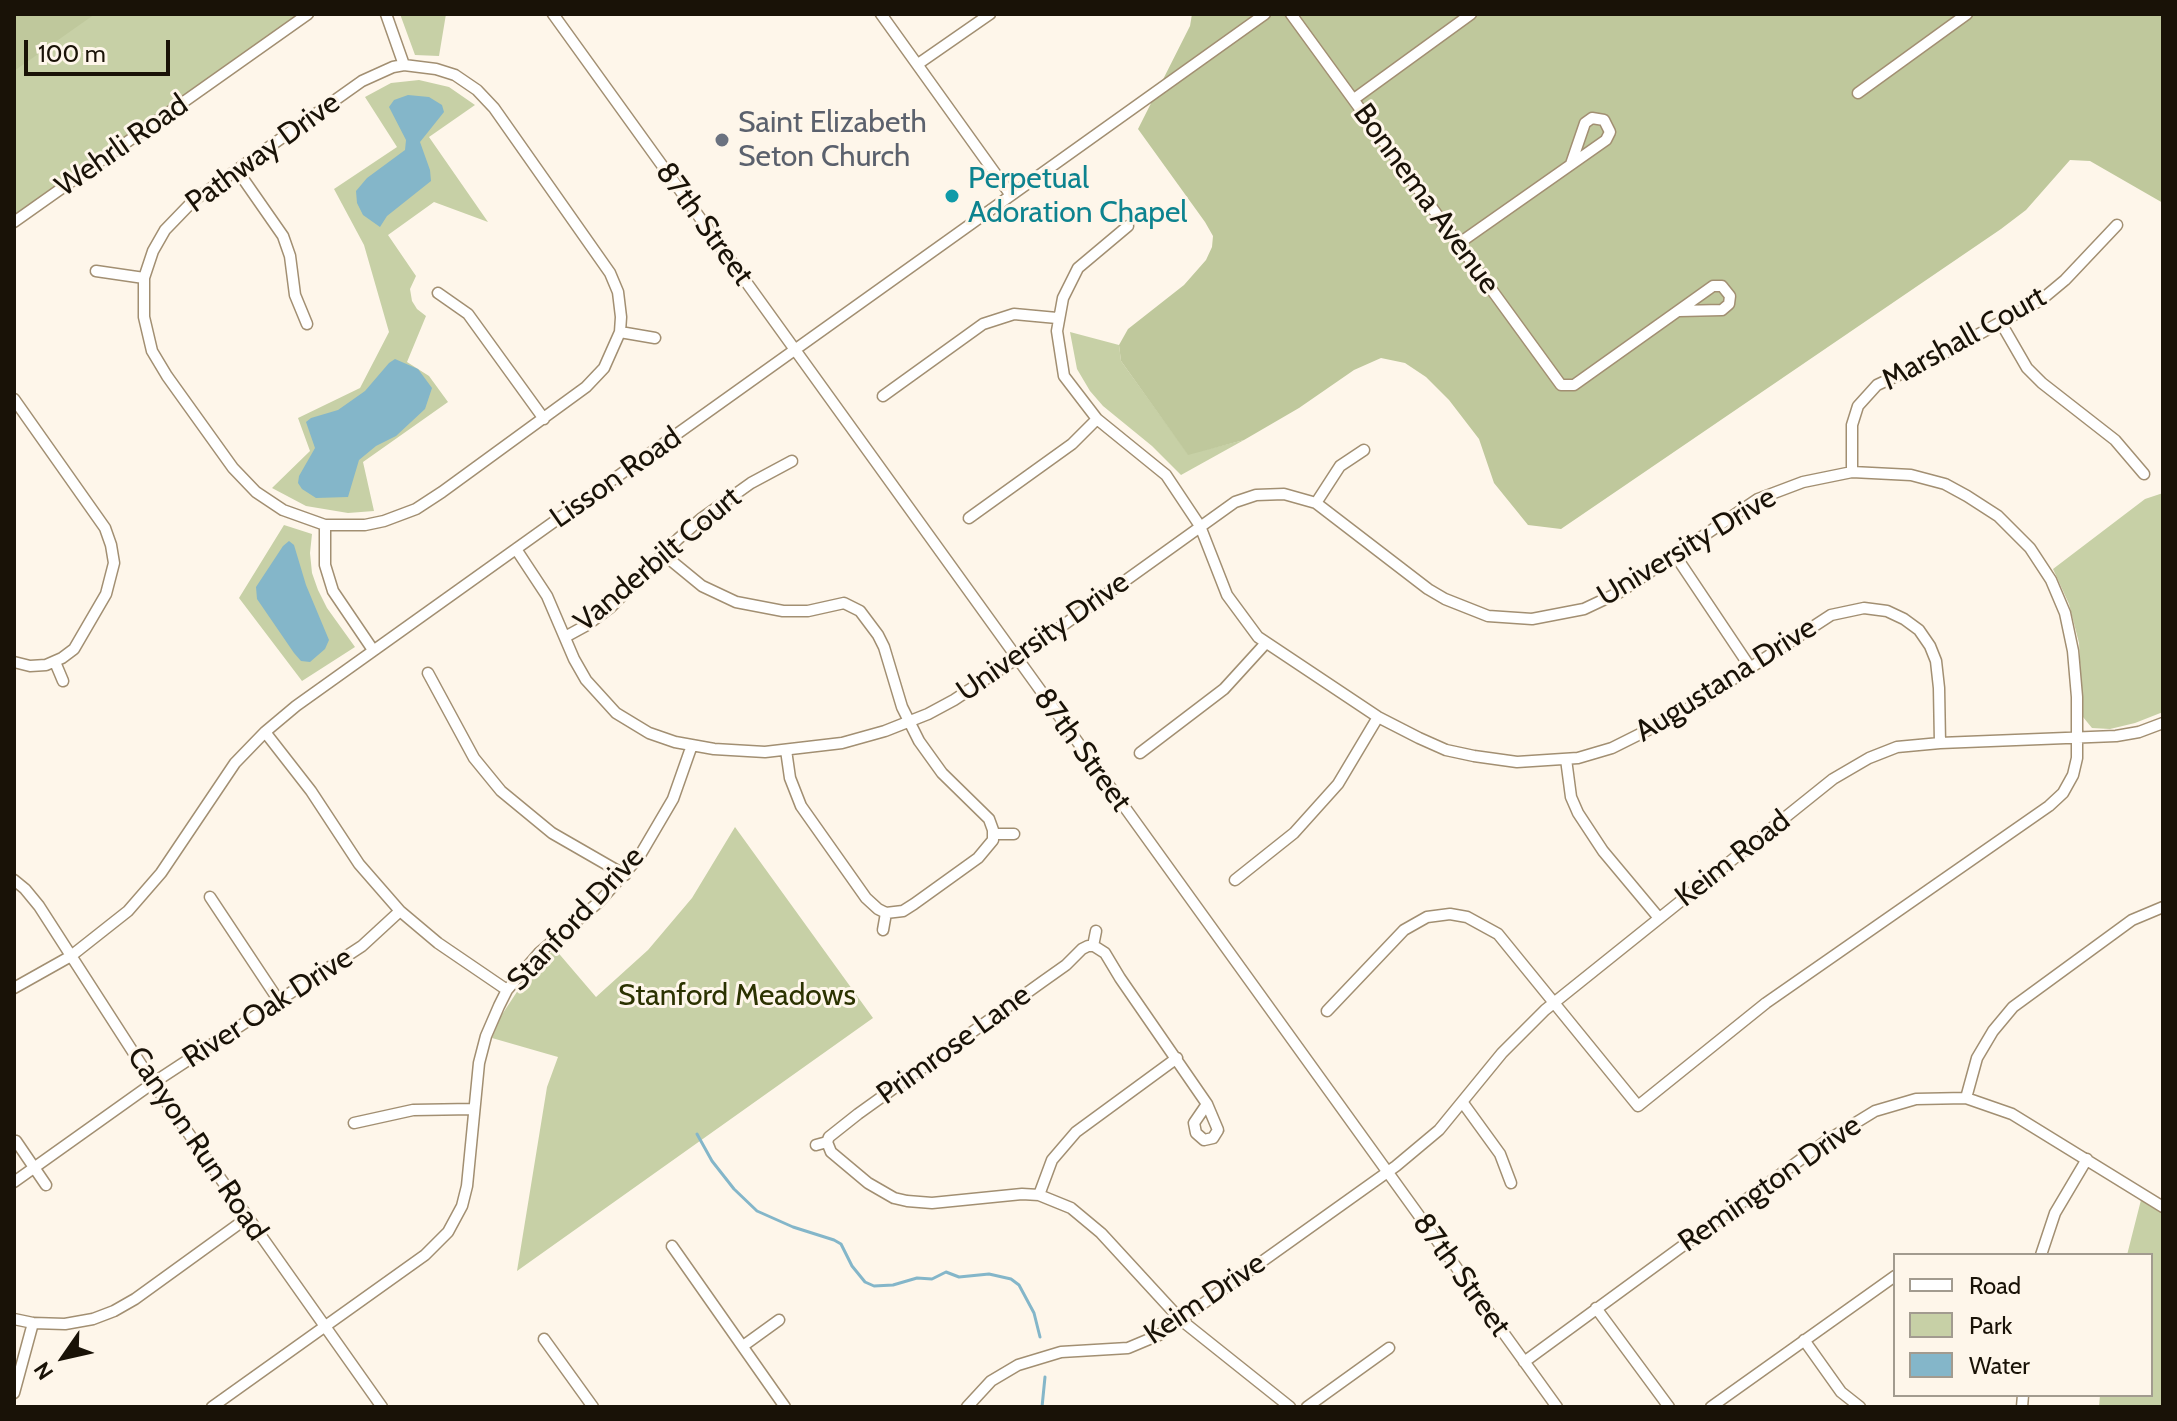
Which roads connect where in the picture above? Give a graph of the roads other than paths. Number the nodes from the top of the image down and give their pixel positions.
1 (308, 14) edge
2 (386, 14) edge
3 (553, 14) edge
4 (881, 14) edge
5 (990, 14) edge
6 (1265, 14) edge
7 (1291, 14) edge
8 (1471, 14) edge
9 (1967, 14) edge
10 (918, 64) junction
11 (404, 65) junction
12 (1858, 93) dead end
13 (1354, 99) junction
14 (1571, 164) junction
15 (237, 170) junction
16 (1010, 194) junction
17 (14, 222) edge
18 (2117, 225) dead end
19 (1128, 226) dead end
20 (1458, 244) junction
21 (96, 271) dead end
22 (144, 278) junction
23 (438, 293) dead end
24 (1679, 311) dead end
25 (1057, 318) junction
26 (2001, 323) junction
27 (307, 324) dead end
28 (620, 332) junction
29 (655, 338) dead end
30 (794, 351) junction
31 (883, 396) dead end
32 (14, 399) edge
33 (544, 419) junction
34 (1097, 419) junction
35 (1364, 450) dead end
36 (792, 461) dead end
37 (1852, 472) junction
38 (2144, 474) dead end
39 (1316, 503) junction
40 (969, 518) dead end
41 (325, 525) junction
42 (1200, 526) junction
43 (516, 549) junction
44 (663, 554) junction
45 (1675, 555) junction
46 (565, 637) junction
47 (1265, 644) junction
48 (373, 650) junction
49 (1016, 659) junction
50 (14, 662) edge
51 (55, 662) junction
52 (1750, 667) junction
53 (428, 673) dead end
54 (63, 681) dead end
55 (1378, 717) junction
56 (909, 721) junction
57 (2163, 723) edge
58 (265, 732) junction
59 (2077, 738) junction
60 (1940, 743) junction
61 (692, 745) junction
62 (786, 750) junction
63 (1140, 753) dead end
64 (1566, 759) junction
65 (994, 834) junction
66 (1014, 834) dead end
67 (625, 875) junction
68 (14, 880) edge
69 (1235, 880) dead end
70 (210, 897) dead end
71 (2163, 907) edge
72 (400, 911) junction
73 (886, 913) junction
74 (1659, 918) junction
75 (883, 930) dead end
76 (1096, 931) dead end
77 (1093, 946) junction
78 (71, 956) junction
79 (14, 988) edge
80 (507, 990) junction
81 (279, 1001) junction
82 (1555, 1002) junction
83 (1327, 1011) dead end
84 (1177, 1058) junction
85 (153, 1083) junction
86 (1966, 1098) junction
87 (1463, 1103) junction
88 (1207, 1104) dead end
89 (473, 1109) junction
90 (354, 1123) dead end
91 (16, 1141) edge
92 (2087, 1159) junction
93 (34, 1168) junction
94 (1387, 1172) junction
95 (14, 1182) edge
96 (1511, 1183) dead end
97 (46, 1185) dead end
98 (1039, 1195) junction
99 (2163, 1207) edge
100 (247, 1218) junction
101 (672, 1246) dead end
102 (2042, 1253) edge
103 (1893, 1277) edge
104 (1596, 1308) junction
105 (14, 1319) edge
106 (779, 1320) dead end
107 (1181, 1320) junction
108 (33, 1323) junction
109 (324, 1326) junction
110 (544, 1339) dead end
111 (1804, 1340) junction
112 (743, 1346) junction
113 (1389, 1348) dead end
114 (1524, 1362) junction
115 (14, 1393) edge
116 (212, 1407) edge
117 (382, 1407) edge
118 (593, 1407) edge
119 (785, 1407) edge
120 (967, 1407) edge
121 (1290, 1407) edge
122 (1307, 1407) edge
123 (1557, 1407) edge
124 (1669, 1407) edge
125 (1711, 1407) edge
126 (1860, 1407) edge

1 - 17 street, Wehrli Road
2 - 11 street
3 - 30 street, 87th Street
4 - 10 street
5 - 10 street
6 - 16 street, Lisson Road
7 - 13 street, Bonnema Avenue
8 - 13 street
9 - 12 street
10 - 16 street
11 - 15 street, Pathway Drive
11 - 28 street
13 - 20 street, Bonnema Avenue
14 - 14 street
14 - 20 street
15 - 22 street, Pathway Drive
15 - 27 street
16 - 30 street, Lisson Road
18 - 26 street, Marshall Court
19 - 25 street
20 - 24 street, Bonnema Avenue
21 - 22 street
22 - 41 street, Pathway Drive
23 - 33 street
25 - 31 street
25 - 34 street, Augustana Drive
26 - 37 street, Marshall Court
26 - 38 street
28 - 29 street
28 - 33 street, Pathway Drive
30 - 43 street, Lisson Road
30 - 49 street, 87th Street
32 - 51 street
33 - 41 street, Pathway Drive
34 - 40 street
34 - 42 street, Augustana Drive
35 - 39 street
36 - 44 street, Vanderbilt Court
37 - 45 street, University Drive
37 - 59 street, University Drive
39 - 42 street, University Drive
39 - 45 street, University Drive
41 - 48 street
42 - 47 street, Augustana Drive
42 - 49 street, University Drive
43 - 46 street, University Drive
43 - 48 street, Lisson Road
44 - 46 street, Vanderbilt Court
44 - 56 street
45 - 52 street
46 - 61 street, University Drive
47 - 55 street, Augustana Drive
47 - 63 street
48 - 58 street, Lisson Road
49 - 56 street, University Drive
49 - 94 street, 87th Street
50 - 51 street
51 - 54 street
52 - 60 street, Augustana Drive
52 - 64 street, Augustana Drive
53 - 67 street
55 - 64 street, Augustana Drive
55 - 69 street
56 - 62 street, University Drive
56 - 65 street
57 - 59 street, Keim Road
58 - 72 street
58 - 78 street, Lisson Road
59 - 60 street, Keim Road
59 - 82 street, University Drive
60 - 74 street, Keim Road
61 - 62 street, University Drive
61 - 67 street, Stanford Drive
62 - 73 street
64 - 74 street
65 - 66 street
65 - 73 street
67 - 80 street, Stanford Drive
68 - 78 street, Canyon Run Road
70 - 81 street
71 - 86 street
72 - 80 street
72 - 81 street, River Oak Drive
73 - 75 street
74 - 82 street, Keim Road
76 - 77 street
77 - 84 street
77 - 98 street, Primrose Lane
78 - 79 street, Lisson Road
78 - 85 street, Canyon Run Road
80 - 89 street, Stanford Drive
81 - 85 street, River Oak Drive
82 - 83 street
82 - 87 street, Keim Road
84 - 88 street
84 - 98 street
85 - 93 street, River Oak Drive
85 - 100 street, Canyon Run Road
86 - 92 street, Remington Drive
86 - 104 street, Remington Drive
87 - 94 street, Keim Road
87 - 96 street
89 - 90 street
89 - 109 street, Stanford Drive
91 - 93 street
92 - 99 street, Remington Drive
92 - 102 street
93 - 95 street, River Oak Drive
93 - 97 street
94 - 107 street, Keim Drive
94 - 114 street, 87th Street
98 - 107 street
100 - 108 street
100 - 109 street, Canyon Run Road
101 - 112 street
103 - 111 street
104 - 114 street, Remington Drive
104 - 124 street
105 - 108 street
106 - 112 street
107 - 120 street, Keim Drive
107 - 121 street
108 - 115 street
109 - 116 street, Stanford Drive
109 - 117 street, Canyon Run Road
110 - 118 street
111 - 125 street
111 - 126 street
112 - 119 street
113 - 122 street
114 - 123 street, 87th Street

